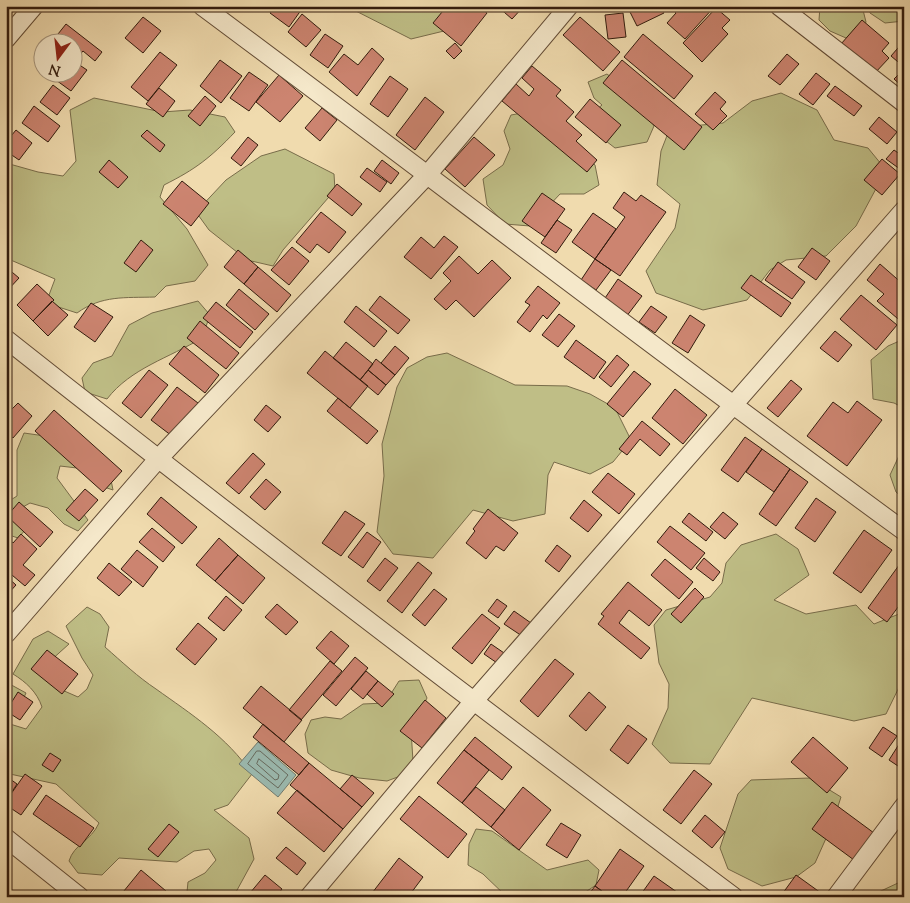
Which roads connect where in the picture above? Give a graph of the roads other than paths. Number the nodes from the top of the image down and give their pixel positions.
1 (34, 6) edge
2 (202, 6) edge
3 (569, 6) edge
4 (779, 6) edge
5 (6, 39) edge
6 (904, 103) edge
7 (428, 174) junction
8 (904, 210) edge
9 (6, 339) edge
10 (731, 406) junction
11 (158, 459) junction
12 (904, 531) edge
13 (6, 634) edge
14 (473, 702) junction
15 (904, 806) edge
16 (6, 838) edge
17 (80, 897) edge
18 (308, 897) edge
19 (734, 897) edge
20 (836, 897) edge

1 - 5 street
2 - 7 street
3 - 7 street
4 - 6 street
7 - 10 street
7 - 11 street
8 - 10 street
9 - 11 street
10 - 12 street
10 - 14 street
11 - 13 street
11 - 14 street
14 - 18 street
14 - 19 street
15 - 20 street
16 - 17 street

